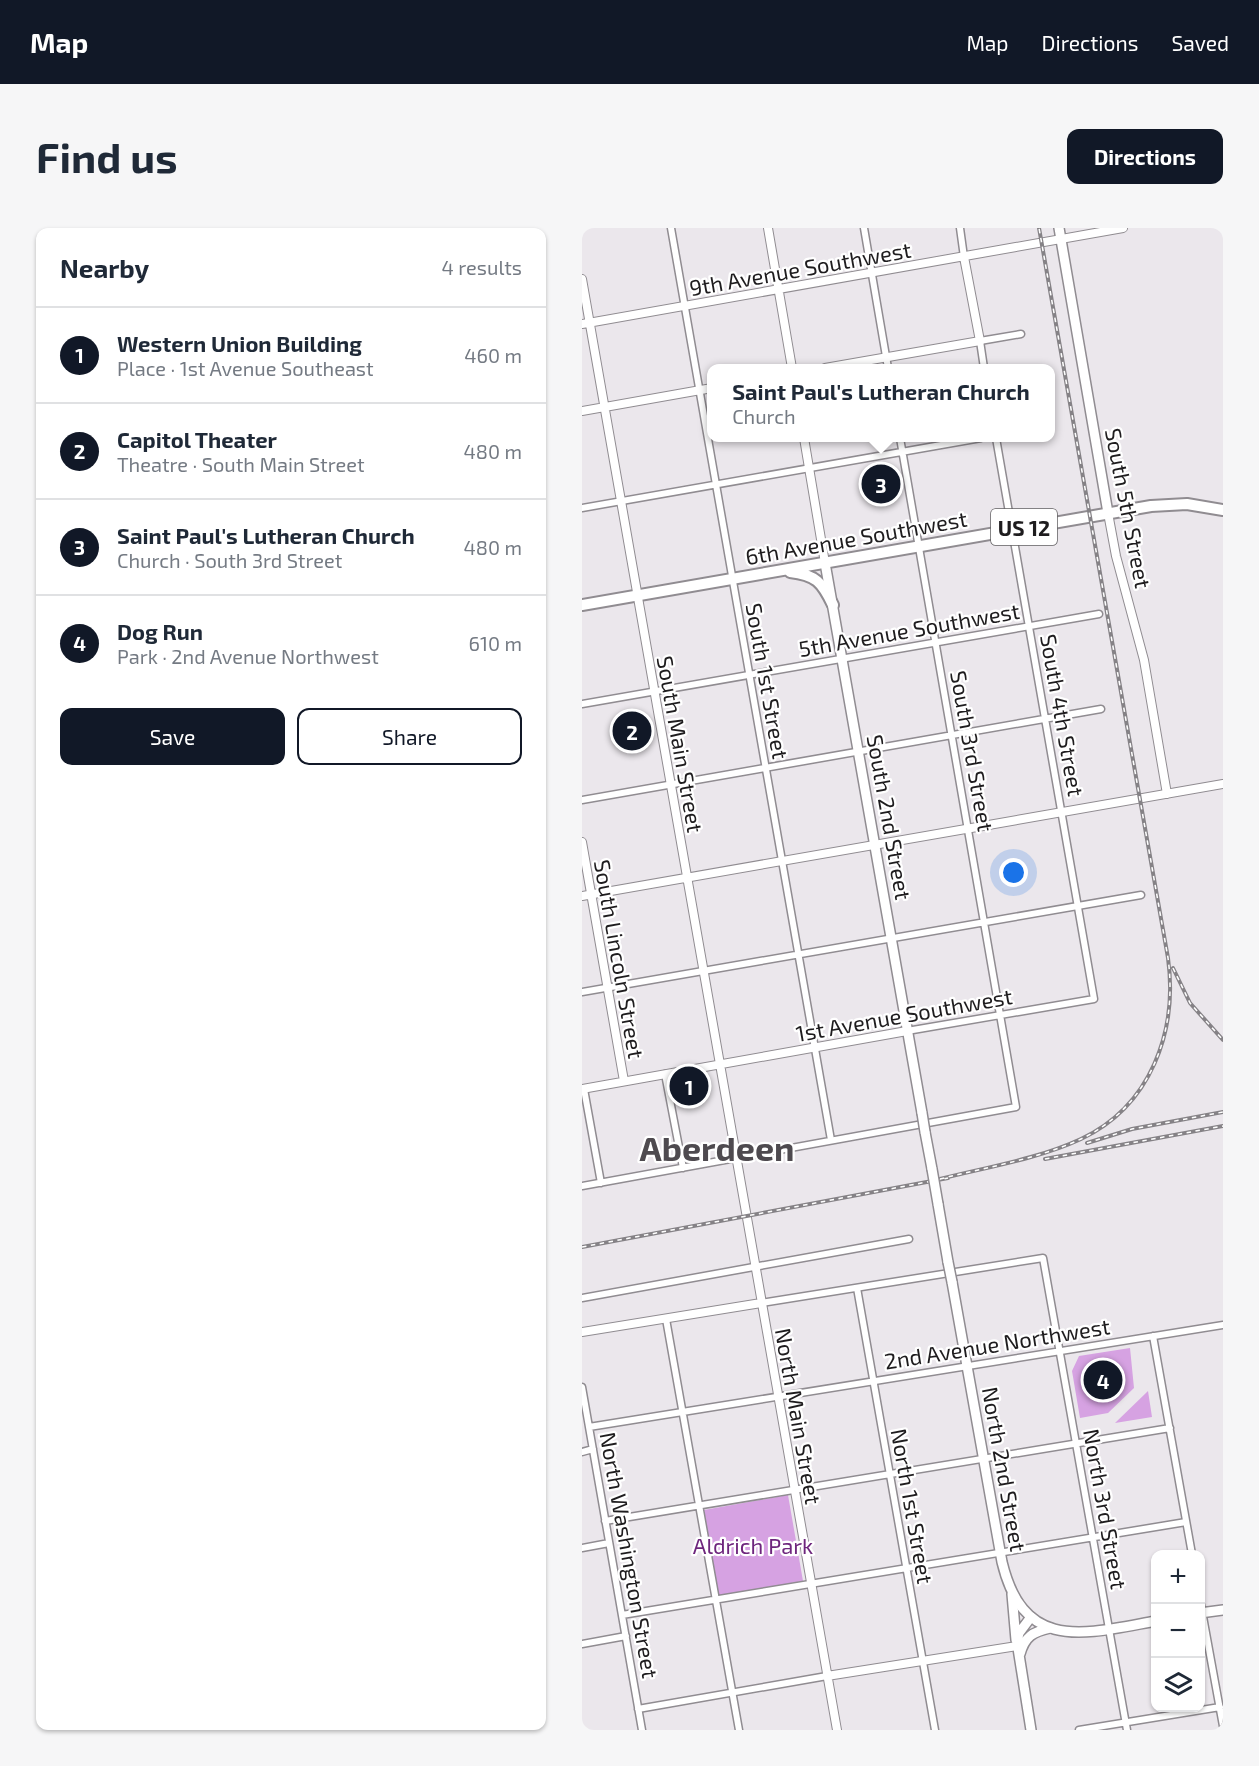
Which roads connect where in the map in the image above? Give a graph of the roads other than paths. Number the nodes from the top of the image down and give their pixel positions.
1 (671, 228) edge
2 (768, 228) edge
3 (864, 228) edge
4 (960, 228) edge
5 (1059, 228) edge
6 (1123, 228) edge
7 (1061, 238) junction
8 (964, 257) junction
9 (872, 273) junction
10 (582, 279) edge
11 (778, 290) junction
12 (685, 306) junction
13 (586, 323) edge
14 (1021, 334) dead end
15 (980, 341) junction
16 (886, 358) junction
17 (791, 364) edge
18 (853, 364) edge
19 (887, 364) edge
20 (983, 364) edge
21 (707, 389) edge
22 (699, 390) junction
23 (605, 407) junction
24 (582, 411) edge
25 (707, 434) edge
26 (708, 442) edge
27 (805, 442) edge
28 (901, 442) edge
29 (957, 442) edge
30 (997, 442) edge
31 (903, 451) junction
32 (809, 467) junction
33 (716, 484) junction
34 (621, 501) junction
35 (582, 508) edge
36 (1223, 510) edge
37 (1108, 513) junction
38 (1012, 529) junction
39 (919, 546) junction
40 (825, 562) junction
41 (778, 570) junction
42 (733, 579) junction
43 (638, 595) junction
44 (582, 605) edge
45 (833, 605) junction
46 (1100, 614) dead end
47 (1029, 625) junction
48 (936, 642) junction
49 (842, 658) junction
50 (749, 675) junction
51 (654, 691) junction
52 (582, 704) edge
53 (1101, 709) dead end
54 (1045, 719) junction
55 (952, 735) junction
56 (858, 751) junction
57 (765, 768) junction
58 (670, 784) junction
59 (1223, 784) edge
60 (1167, 794) junction
61 (582, 800) edge
62 (1061, 812) junction
63 (968, 829) junction
64 (582, 842) edge
65 (875, 845) junction
66 (782, 862) junction
67 (686, 878) junction
68 (591, 895) junction
69 (1141, 895) dead end
70 (582, 896) edge
71 (1078, 906) junction
72 (985, 922) junction
73 (892, 938) junction
74 (798, 954) junction
75 (702, 971) junction
76 (608, 988) junction
77 (582, 992) edge
78 (1094, 999) joint
79 (1001, 1015) junction
80 (907, 1031) junction
81 (814, 1047) junction
82 (719, 1064) junction
83 (665, 1074) junction
84 (624, 1081) junction
85 (583, 1089) edge
86 (831, 1140) junction
87 (735, 1157) junction
88 (683, 1167) junction
89 (601, 1182) junction
90 (582, 1186) edge
91 (938, 1204) joint
92 (746, 1215) joint
93 (909, 1239) dead end
94 (754, 1266) junction
95 (857, 1288) junction
96 (582, 1298) edge
97 (761, 1303) junction
98 (666, 1318) junction
99 (1223, 1325) edge
100 (582, 1332) edge
101 (1154, 1336) junction
102 (1060, 1351) junction
103 (967, 1366) junction
104 (873, 1382) junction
105 (582, 1387) edge
106 (777, 1397) junction
107 (682, 1413) junction
108 (589, 1427) junction
109 (1170, 1428) junction
110 (1076, 1443) junction
111 (593, 1449) junction
112 (582, 1452) edge
113 (983, 1459) junction
114 (890, 1475) junction
115 (795, 1490) junction
116 (699, 1506) junction
117 (605, 1521) junction
118 (1186, 1522) junction
119 (1093, 1538) junction
120 (609, 1543) junction
121 (582, 1548) edge
122 (1191, 1550) edge
123 (1000, 1552) junction
124 (906, 1568) junction
125 (811, 1583) junction
126 (1012, 1594) junction
127 (716, 1599) junction
128 (1223, 1610) edge
129 (1205, 1613) edge
130 (622, 1615) junction
131 (1031, 1617) junction
132 (1151, 1622) edge
133 (1050, 1628) junction
134 (1014, 1629) junction
135 (1109, 1629) junction
136 (1205, 1629) edge
137 (626, 1636) junction
138 (582, 1644) edge
139 (1017, 1644) junction
140 (998, 1648) junction
141 (1018, 1659) junction
142 (922, 1660) junction
143 (827, 1676) junction
144 (732, 1693) junction
145 (1220, 1707) junction
146 (638, 1709) junction
147 (1126, 1722) junction
148 (1223, 1726) edge
149 (641, 1730) edge
150 (739, 1730) edge
151 (837, 1730) edge
152 (935, 1730) edge
153 (1031, 1730) edge
154 (1079, 1730) edge
155 (1127, 1730) edge

1 - 12 street, South 1st Street
2 - 11 street
3 - 9 street
4 - 8 street
5 - 7 main road, South 5th Street
6 - 7 street, 9th Avenue Southwest
7 - 8 street, 9th Avenue Southwest
7 - 37 main road, South 5th Street
8 - 9 street, 9th Avenue Southwest
8 - 15 street
9 - 11 street, 9th Avenue Southwest
9 - 16 street
10 - 13 street, South Main Street
11 - 12 street, 9th Avenue Southwest
11 - 17 street
12 - 13 street, 9th Avenue Southwest
12 - 22 street, South 1st Street
13 - 23 street, South Main Street
14 - 15 street
15 - 16 street
15 - 20 street
16 - 18 street
16 - 19 street
21 - 22 street
22 - 23 street
22 - 25 street, South 1st Street
23 - 24 street
23 - 34 street, South Main Street
26 - 33 street, South 1st Street
27 - 32 street, South 2nd Street
28 - 31 street, South 3rd Street
29 - 31 street
30 - 38 street, South 4th Street
31 - 32 street
31 - 39 street, South 3rd Street
32 - 33 street
32 - 40 street, South 2nd Street
33 - 34 street
33 - 42 street, South 1st Street
34 - 35 street
34 - 43 street, South Main Street
36 - 37 highway, 6th Avenue Southwest / US 12
37 - 38 highway, 6th Avenue Southwest / US 12
37 - 60 street, South 5th Street
38 - 39 highway, 6th Avenue Southwest / US 12
38 - 47 street, South 4th Street
39 - 40 highway, 6th Avenue Southwest / US 12
39 - 48 street, South 3rd Street
40 - 41 highway, 6th Avenue Southwest / US 12
40 - 45 main road, South 2nd Street
41 - 42 highway, 6th Avenue Southwest / US 12
41 - 45 highway
42 - 43 highway, 6th Avenue Southwest / US 12
42 - 50 street, South 1st Street
43 - 44 highway, US 12
43 - 51 street, South Main Street
45 - 49 main road, South 2nd Street
46 - 47 street, 5th Avenue Southwest
47 - 48 street, 5th Avenue Southwest
47 - 54 street, South 4th Street
48 - 49 street, 5th Avenue Southwest
48 - 55 street, South 3rd Street
49 - 50 street, 5th Avenue Southwest
49 - 56 main road, South 2nd Street
50 - 51 street, 5th Avenue Southwest
50 - 57 street, South 1st Street
51 - 52 street, 5th Avenue Southwest
51 - 58 street, South Main Street
53 - 54 street
54 - 55 street
54 - 62 street, South 4th Street
55 - 56 street
55 - 63 street, South 3rd Street
56 - 57 street
56 - 65 main road, South 2nd Street
57 - 58 street
57 - 66 street, South 1st Street
58 - 61 street
58 - 67 street, South Main Street
59 - 60 street
60 - 62 street
62 - 63 street
62 - 71 street, South 4th Street
63 - 65 street
63 - 72 street, South 3rd Street
64 - 68 street, South Lincoln Street
65 - 66 street
65 - 73 main road, South 2nd Street
66 - 67 street
66 - 74 street, South 1st Street
67 - 68 street
67 - 75 street, South Main Street
68 - 70 street
68 - 76 street, South Lincoln Street
69 - 71 street
71 - 72 street
71 - 78 street, South 4th Street
72 - 73 street
72 - 79 street, South 3rd Street
73 - 74 street
73 - 80 main road, South 2nd Street
74 - 75 street
74 - 81 street, South 1st Street
75 - 76 street
75 - 82 street, South Main Street
76 - 77 street
76 - 84 street, South Lincoln Street
78 - 79 street, 1st Avenue Southwest
79 - 80 street, 1st Avenue Southwest
79 - 86 street, South 3rd Street
80 - 81 street, 1st Avenue Southwest
80 - 91 main road, South 2nd Street, bridge
81 - 82 street, 1st Avenue Southwest
81 - 86 street, South 1st Street
82 - 83 street, 1st Avenue Southwest
82 - 87 street, South Main Street
83 - 84 street, 1st Avenue Southwest
83 - 88 street
84 - 85 street, 1st Avenue Southwest
85 - 89 street
86 - 87 street
87 - 88 street
87 - 92 street, South Main Street
88 - 89 street
89 - 90 street
91 - 103 main road, North 2nd Street, bridge
92 - 94 street, North Main Street
93 - 94 street
94 - 96 street
94 - 97 street, North Main Street
95 - 97 street
95 - 102 street, North 3rd Street
95 - 104 street, North 1st Street
97 - 98 street
97 - 106 street, North Main Street
98 - 100 street
98 - 107 street
99 - 101 street, 2nd Avenue Northwest
101 - 102 street, 2nd Avenue Northwest
101 - 109 street
102 - 103 street, 2nd Avenue Northwest
102 - 110 street, North 3rd Street
103 - 104 street, 2nd Avenue Northwest
103 - 113 main road, North 2nd Street
104 - 106 street, 2nd Avenue Northwest
104 - 114 street, North 1st Street
105 - 108 street, North Washington Street
106 - 107 street, 2nd Avenue Northwest
106 - 115 street, North Main Street
107 - 108 street, 2nd Avenue Northwest
107 - 116 street
108 - 111 street, North Washington Street
109 - 110 street
109 - 118 street
110 - 113 street
110 - 119 street, North 3rd Street
111 - 112 street
111 - 117 street, North Washington Street
113 - 114 street
113 - 123 main road, North 2nd Street
114 - 115 street
114 - 124 street, North 1st Street
115 - 116 street
115 - 125 street, North Main Street
116 - 117 street
116 - 127 street
117 - 120 street, North Washington Street
118 - 119 street
118 - 122 street
119 - 123 street
119 - 135 street, North 3rd Street
120 - 121 street
120 - 130 street, North Washington Street
123 - 124 street
123 - 126 main road, North 2nd Street
124 - 125 street
124 - 142 street, North 1st Street
125 - 127 street
125 - 143 street, North Main Street
126 - 131 main road, North 2nd Street
126 - 134 main road
127 - 130 street
127 - 144 street
128 - 129 main road
130 - 137 street, North Washington Street
131 - 133 main road
131 - 139 main road
132 - 135 main road
133 - 135 main road
133 - 141 main road
134 - 139 main road
134 - 140 street
135 - 147 street, North 3rd Street
136 - 145 street
137 - 138 street
137 - 146 street, North Washington Street
139 - 140 street
139 - 141 main road
140 - 142 street
141 - 153 main road
142 - 143 street
142 - 152 street, North 1st Street
143 - 144 street
143 - 151 street, North Main Street
144 - 146 street
144 - 150 street
145 - 147 street
145 - 148 street
146 - 149 street, North Washington Street
147 - 154 street
147 - 155 street, North 3rd Street

